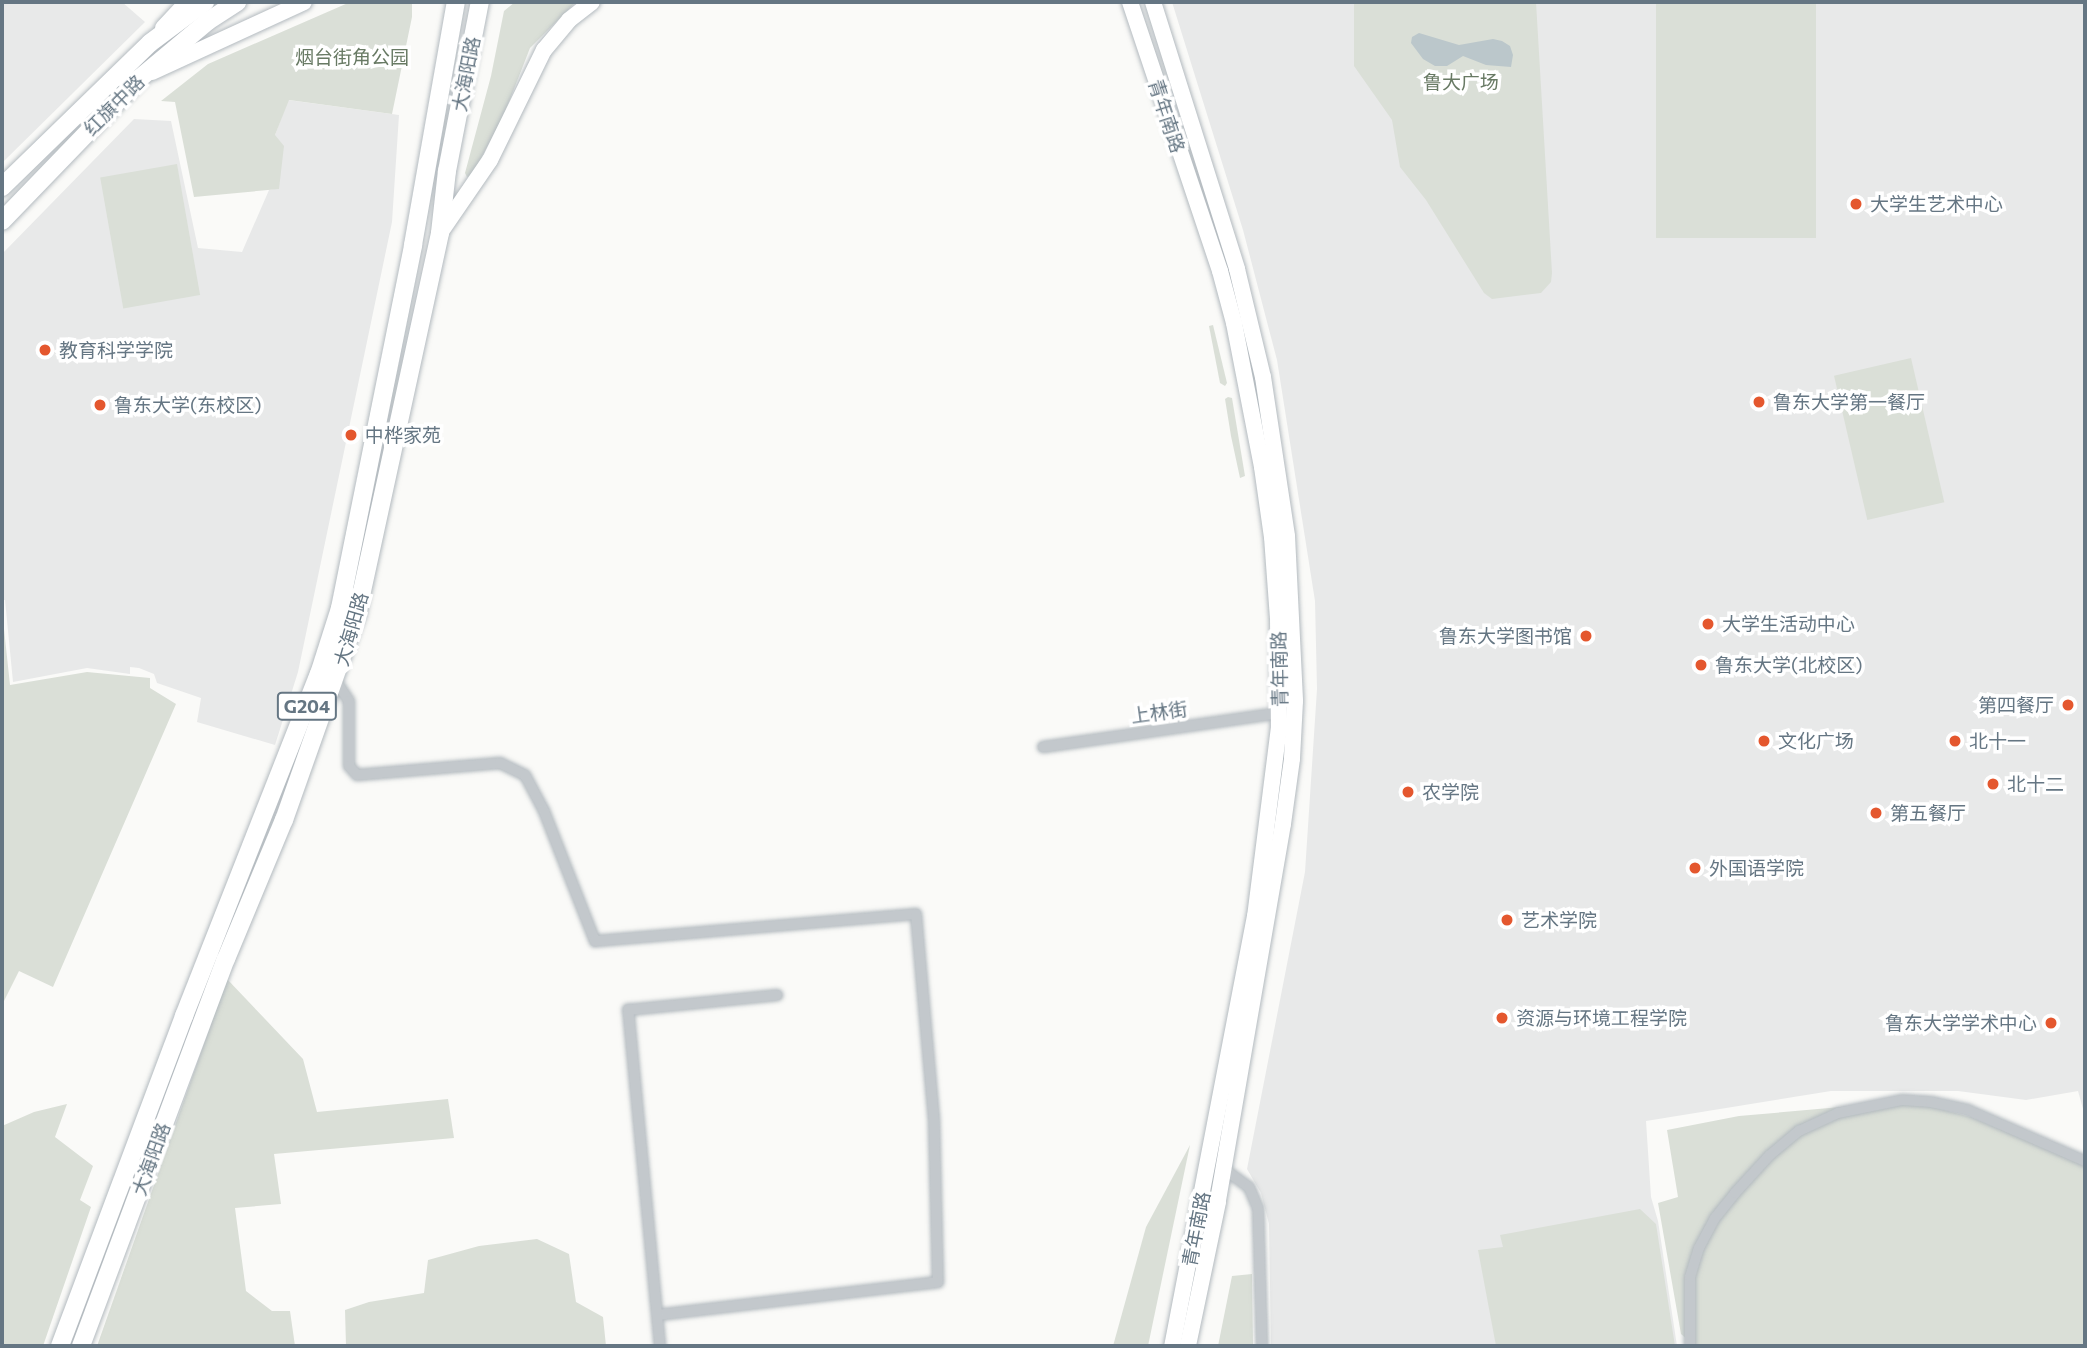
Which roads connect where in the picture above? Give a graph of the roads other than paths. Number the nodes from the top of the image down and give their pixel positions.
1 (187, 2) edge
2 (205, 2) edge
3 (237, 2) edge
4 (304, 2) edge
5 (481, 2) edge
6 (592, 2) edge
7 (1130, 2) edge
8 (1153, 2) edge
9 (454, 8) edge
10 (150, 43) junction
11 (140, 78) junction
12 (2, 187) edge
13 (2, 221) edge
14 (440, 233) junction
15 (319, 674) junction
16 (336, 681) junction
17 (1280, 713) junction
18 (1044, 747) dead end
19 (777, 995) dead end
20 (2085, 1161) edge
21 (1224, 1169) junction
22 (657, 1315) junction
23 (60, 1346) edge
24 (81, 1346) edge
25 (660, 1346) edge
26 (1172, 1346) edge
27 (1188, 1346) edge
28 (1262, 1346) edge
29 (1690, 1346) edge

1 - 10 main road
2 - 10 main road, 红旗中路
3 - 11 main road, 红旗中路
4 - 11 main road
5 - 14 main road, 大海阳路 / G204
6 - 14 main road
7 - 17 main road, 青年南路
8 - 21 main road, 青年南路
9 - 15 main road, 大海阳路 / G204
10 - 12 main road, 红旗中路
11 - 13 main road, 红旗中路
14 - 16 main road, 大海阳路 / G204
15 - 16 street
15 - 23 main road, 大海阳路 / G204
16 - 22 street
16 - 24 main road, 大海阳路 / G204
17 - 18 street, 上林街
17 - 26 main road, 青年南路
19 - 22 street
20 - 29 street
21 - 27 main road, 青年南路
21 - 28 street
22 - 25 street

